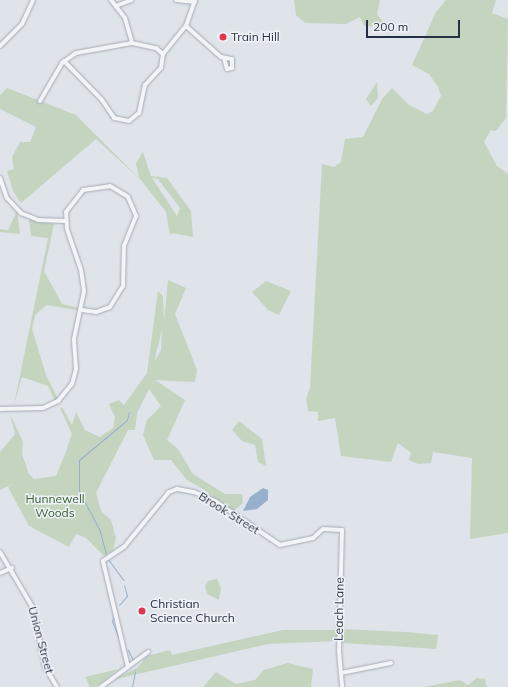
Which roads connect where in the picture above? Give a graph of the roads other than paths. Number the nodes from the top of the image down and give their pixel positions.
1 (33, 0) edge
2 (111, 0) edge
3 (132, 0) edge
4 (176, 0) edge
5 (195, 1) edge
6 (116, 6) junction
7 (186, 26) junction
8 (132, 43) junction
9 (0, 46) edge
10 (162, 54) junction
11 (224, 58) junction
12 (64, 61) junction
13 (40, 101) dead end
14 (0, 178) edge
15 (66, 221) junction
16 (82, 310) junction
17 (0, 409) edge
18 (342, 530) joint
19 (0, 552) edge
20 (12, 568) junction
21 (0, 573) edge
22 (148, 652) dead end
23 (391, 663) dead end
24 (128, 667) junction
25 (341, 674) junction
26 (57, 687) edge
27 (101, 687) edge
28 (342, 687) edge

1 - 9 street
2 - 6 street
3 - 6 street
4 - 5 street
5 - 7 street
6 - 8 street
7 - 10 street
7 - 11 street
8 - 10 street
8 - 12 street
10 - 12 street
11 - 11 street
12 - 13 street
14 - 15 street
15 - 16 street
15 - 16 street
16 - 17 street
18 - 24 street, Brook Street
18 - 25 street, Leach Lane
19 - 20 street, Union Street
20 - 21 street
20 - 26 street, Union Street
22 - 24 street
23 - 25 street
24 - 27 street
25 - 28 street, Leach Lane

